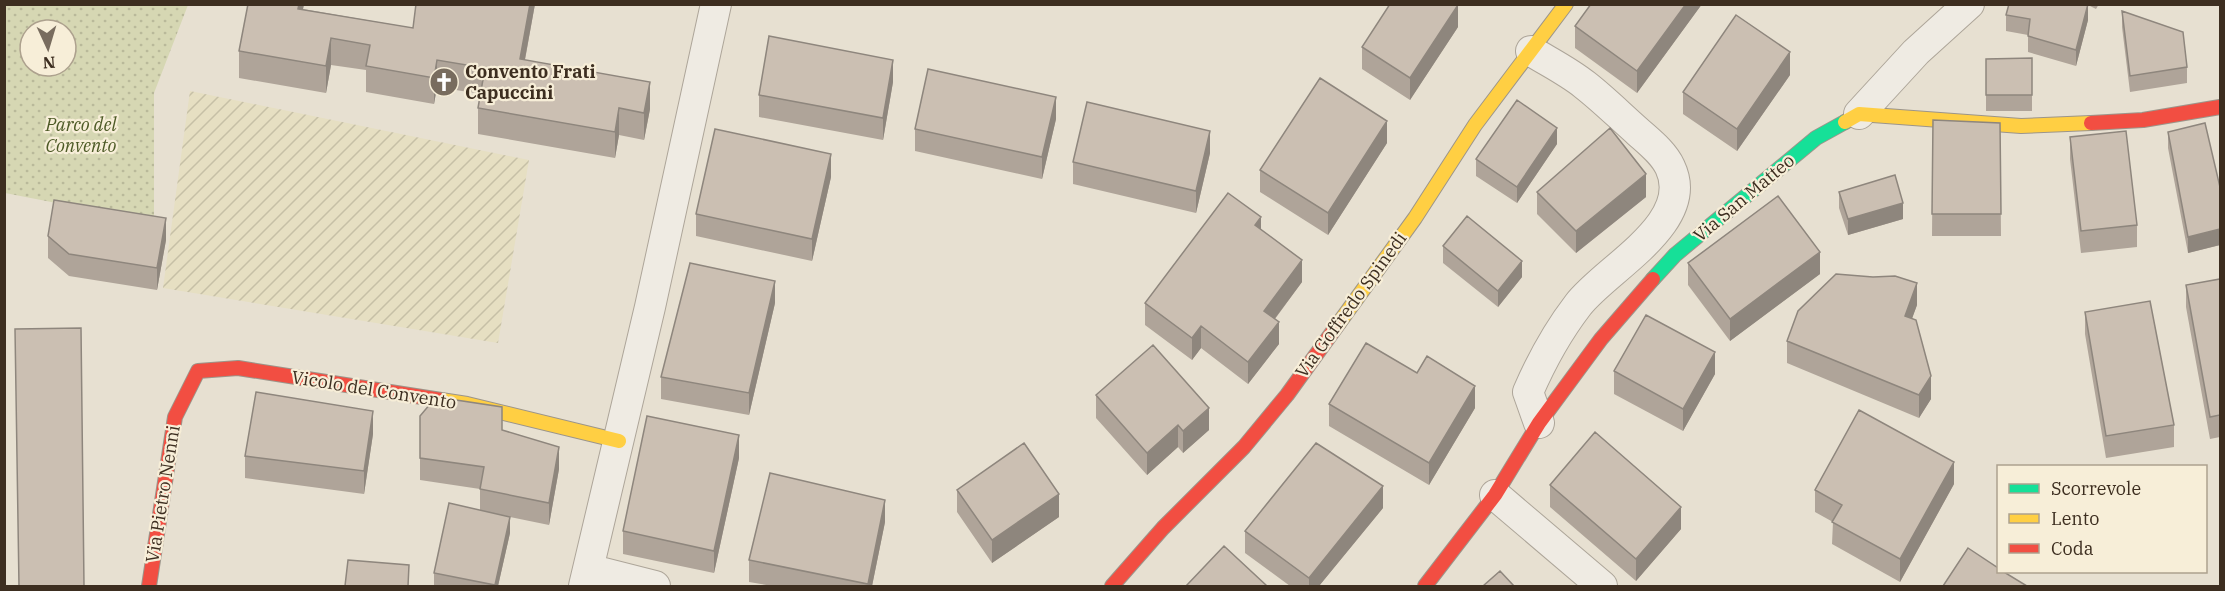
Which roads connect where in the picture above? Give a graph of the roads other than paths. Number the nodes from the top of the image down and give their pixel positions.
1 (716, 4) edge
2 (1566, 4) edge
3 (1969, 4) edge
4 (1531, 51) junction
5 (2220, 107) edge
6 (1859, 114) junction
7 (198, 371) joint
8 (1539, 423) junction
9 (619, 441) junction
10 (1495, 495) junction
11 (586, 578) edge
12 (149, 586) edge
13 (655, 586) edge
14 (1112, 586) edge
15 (1425, 586) edge
16 (1602, 586) edge

1 - 9 street
2 - 4 street, Via Goffredo Spinedi
3 - 6 street
4 - 8 street
4 - 14 street, Via Goffredo Spinedi
5 - 6 street
6 - 8 street, Via San Matteo
7 - 9 street, Vicolo del Convento
7 - 12 street, Via Pietro Nenni
8 - 10 street, Via San Matteo
9 - 11 street
10 - 15 street, Via San Matteo
10 - 16 street
11 - 13 street

